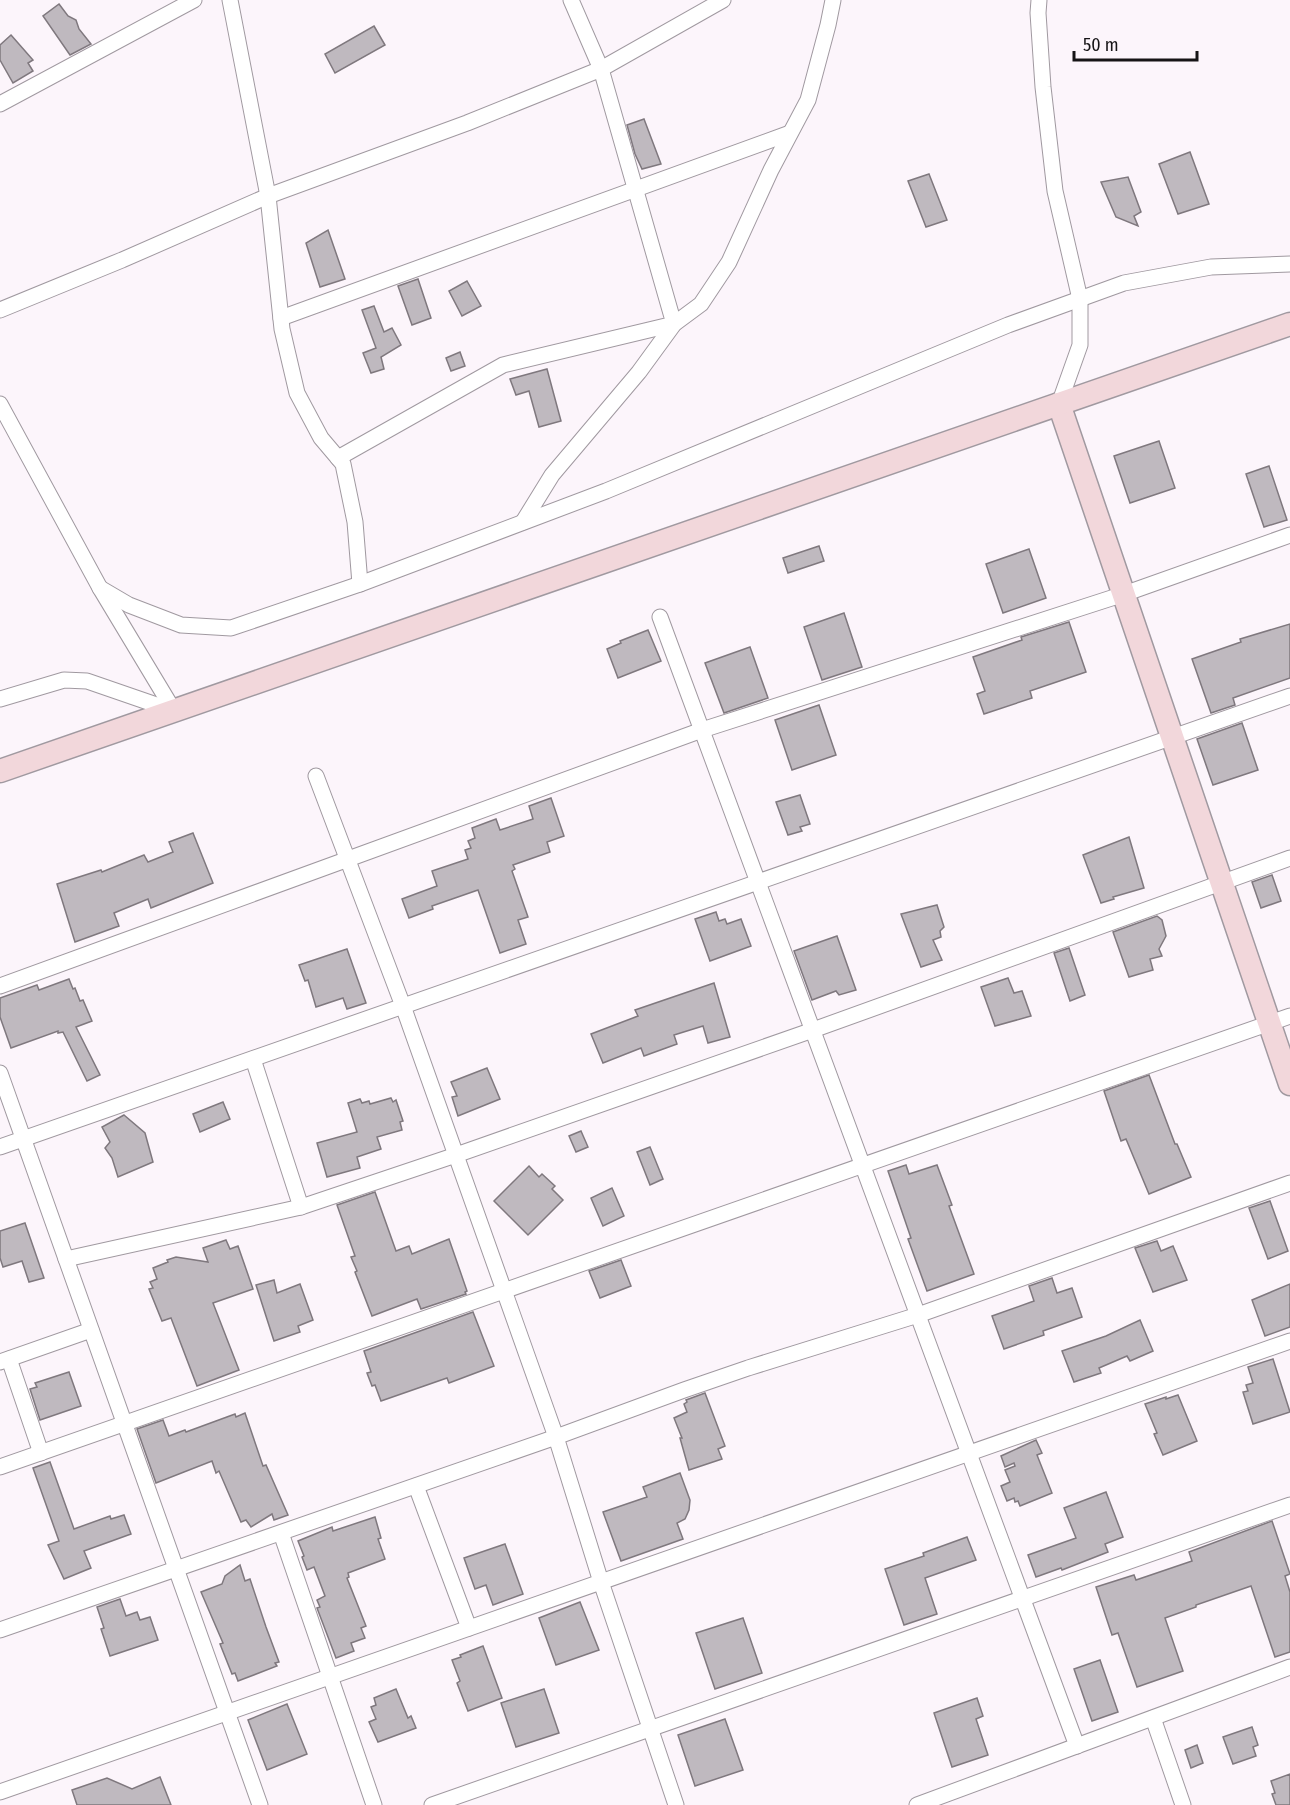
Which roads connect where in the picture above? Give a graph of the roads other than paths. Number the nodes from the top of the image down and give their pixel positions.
1 (194, 0) edge
2 (230, 0) edge
3 (571, 0) edge
4 (723, 0) edge
5 (833, 0) edge
6 (1039, 0) edge
7 (601, 69) junction
8 (0, 104) edge
9 (790, 133) junction
10 (636, 189) junction
11 (268, 196) junction
12 (1290, 264) edge
13 (1080, 299) junction
14 (0, 310) edge
15 (281, 318) junction
16 (674, 324) junction
17 (1290, 324) edge
18 (0, 404) edge
19 (1059, 404) junction
20 (338, 458) junction
21 (523, 522) junction
22 (1290, 535) edge
23 (360, 584) junction
24 (100, 588) junction
25 (1124, 594) junction
26 (660, 617) dead end
27 (1290, 696) edge
28 (0, 699) edge
29 (174, 711) junction
30 (702, 730) junction
31 (1172, 737) junction
32 (0, 771) edge
33 (316, 776) dead end
34 (1290, 858) edge
35 (347, 859) junction
36 (758, 882) junction
37 (1221, 882) junction
38 (0, 986) edge
39 (403, 1006) junction
40 (1280, 1019) edge
41 (813, 1030) junction
42 (253, 1059) junction
43 (0, 1073) edge
44 (1290, 1084) edge
45 (23, 1139) junction
46 (0, 1147) edge
47 (456, 1155) junction
48 (863, 1165) junction
49 (1290, 1183) edge
50 (301, 1207) junction
51 (66, 1259) junction
52 (504, 1291) junction
53 (918, 1315) junction
54 (91, 1330) junction
55 (1290, 1341) edge
56 (5, 1360) edge
57 (124, 1424) junction
58 (556, 1437) junction
59 (41, 1453) junction
60 (969, 1453) junction
61 (0, 1467) edge
62 (416, 1486) junction
63 (1290, 1504) edge
64 (281, 1533) junction
65 (176, 1569) junction
66 (601, 1582) junction
67 (1023, 1598) junction
68 (469, 1628) junction
69 (0, 1630) edge
70 (1290, 1667) edge
71 (330, 1677) junction
72 (227, 1712) junction
73 (1153, 1718) junction
74 (650, 1729) junction
75 (1077, 1746) junction
76 (0, 1792) edge
77 (0, 1800) edge
78 (2, 1805) edge
79 (260, 1805) edge
80 (374, 1805) edge
81 (432, 1805) edge
82 (676, 1805) edge
83 (917, 1805) edge
84 (1183, 1805) edge

1 - 8 street
2 - 11 street
3 - 7 street
4 - 7 street
5 - 9 street
6 - 13 street
7 - 10 street
7 - 11 street
9 - 10 street
9 - 16 street
10 - 15 street
10 - 16 street
11 - 14 street
11 - 15 street
12 - 13 street
13 - 19 street
13 - 21 street
15 - 20 street
16 - 20 street
16 - 21 street
17 - 19 street
18 - 24 street
19 - 25 street
19 - 29 street
20 - 23 street
21 - 23 street
22 - 25 street
23 - 24 street
24 - 29 street
25 - 30 street
25 - 31 street
26 - 30 street
27 - 31 street
28 - 29 street
29 - 32 street
30 - 35 street
30 - 36 street
31 - 36 street
31 - 37 street
33 - 35 street
34 - 37 street
35 - 38 street
35 - 39 street
36 - 39 street
36 - 41 street
37 - 40 street
37 - 41 street
39 - 42 street
39 - 47 street
40 - 44 street
40 - 48 street
41 - 47 street
41 - 48 street
42 - 45 street
42 - 50 street
43 - 45 street
45 - 46 street
45 - 51 street
47 - 50 street
47 - 52 street
48 - 52 street
48 - 53 street
49 - 53 street
50 - 51 street
51 - 54 street
52 - 57 street
52 - 58 street
53 - 58 street
53 - 60 street
54 - 56 street
54 - 57 street
55 - 60 street
56 - 59 street
57 - 59 street
57 - 65 street
58 - 62 street
58 - 66 street
59 - 61 street
60 - 66 street
60 - 67 street
62 - 64 street
62 - 68 street
63 - 67 street
64 - 65 street
64 - 71 street
65 - 69 street
65 - 72 street
66 - 68 street
66 - 74 street
67 - 74 street
67 - 75 street
68 - 71 street
70 - 73 street
71 - 72 street
71 - 80 street
72 - 76 street
72 - 79 street
73 - 75 street
73 - 84 street
74 - 81 street
74 - 82 street
75 - 83 street
77 - 78 street

